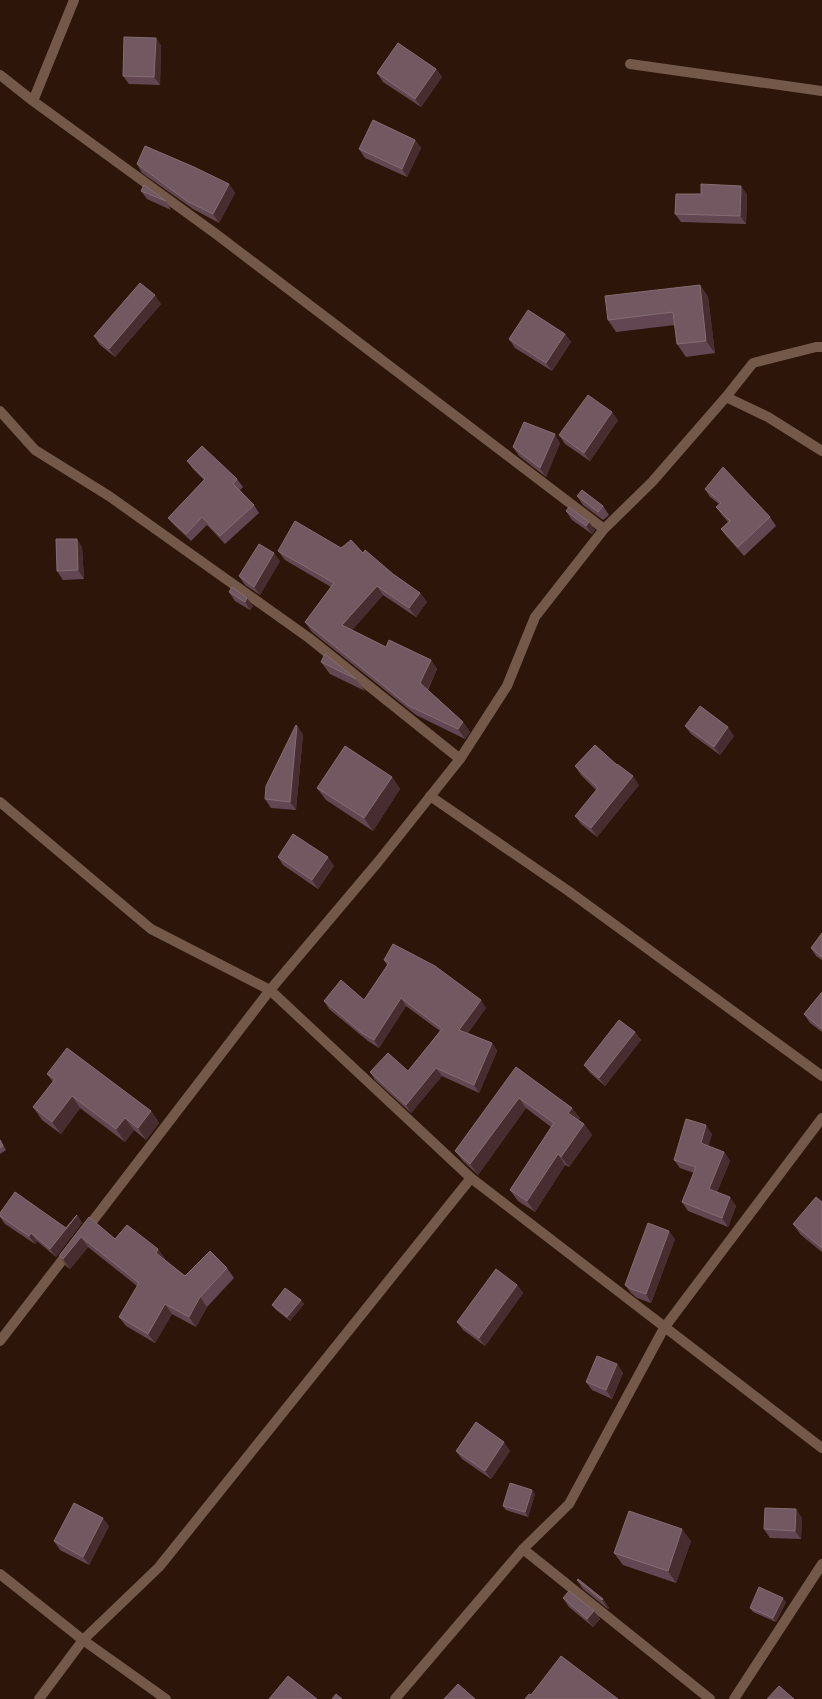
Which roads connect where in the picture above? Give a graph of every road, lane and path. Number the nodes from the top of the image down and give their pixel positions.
1 (74, 0) edge
2 (630, 64) dead end
3 (0, 75) edge
4 (822, 90) edge
5 (33, 101) junction
6 (822, 347) edge
7 (726, 397) junction
8 (0, 411) edge
9 (822, 450) edge
10 (604, 529) junction
11 (460, 760) junction
12 (430, 796) junction
13 (0, 802) edge
14 (270, 990) junction
15 (822, 1076) edge
16 (822, 1118) edge
17 (471, 1178) junction
18 (664, 1328) junction
19 (0, 1341) edge
20 (822, 1448) edge
21 (523, 1549) junction
22 (822, 1564) edge
23 (0, 1574) edge
24 (83, 1640) junction
25 (39, 1699) edge
26 (166, 1699) edge
27 (395, 1699) edge
28 (710, 1699) edge
29 (734, 1699) edge

1 - 5 street
2 - 4 street
3 - 5 street
5 - 10 street
6 - 7 street
7 - 9 street
7 - 10 street
8 - 11 street
10 - 11 street
11 - 12 street
12 - 14 street
12 - 15 street
13 - 14 street
14 - 17 street
14 - 19 street
16 - 18 street
17 - 18 street
17 - 24 street
18 - 20 street
18 - 21 street
21 - 27 street
21 - 28 street
22 - 29 street
23 - 24 street
24 - 25 street
24 - 26 street

